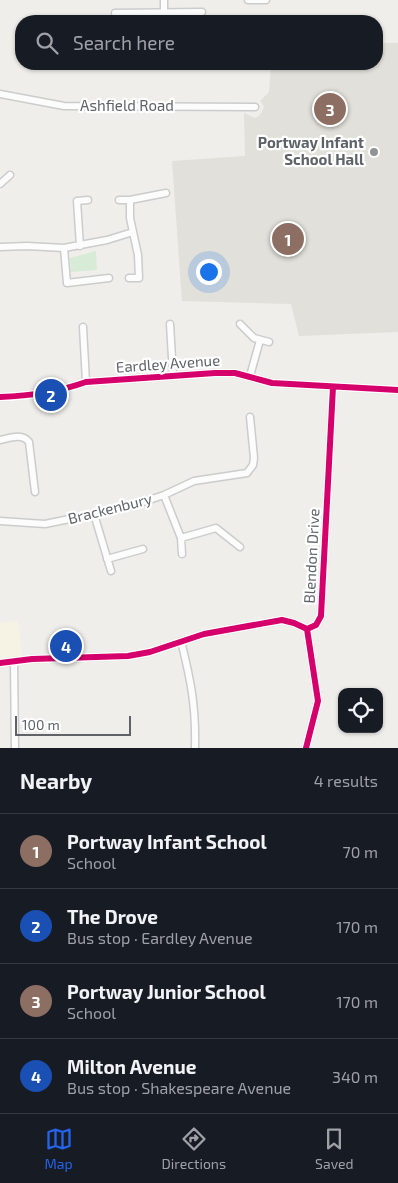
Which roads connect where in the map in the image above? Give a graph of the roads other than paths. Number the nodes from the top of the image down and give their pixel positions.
1 (164, 0) edge
2 (248, 0) edge
3 (266, 0) edge
4 (164, 12) junction
5 (202, 12) dead end
6 (115, 13) dead end
7 (0, 94) edge
8 (255, 107) dead end
9 (10, 175) dead end
10 (0, 184) edge
11 (166, 193) dead end
12 (88, 200) dead end
13 (119, 200) dead end
14 (130, 200) junction
15 (133, 232) junction
16 (80, 246) junction
17 (0, 247) edge
18 (64, 248) junction
19 (109, 278) dead end
20 (129, 278) dead end
21 (170, 324) dead end
22 (240, 324) dead end
23 (83, 327) dead end
24 (260, 340) junction
25 (269, 342) dead end
26 (173, 375) junction
27 (250, 376) junction
28 (86, 382) junction
29 (332, 387) junction
30 (398, 390) edge
31 (0, 397) edge
32 (250, 416) dead end
33 (0, 440) edge
34 (35, 492) dead end
35 (164, 495) junction
36 (94, 514) junction
37 (0, 521) edge
38 (181, 538) junction
39 (240, 547) dead end
40 (142, 549) dead end
41 (182, 554) dead end
42 (107, 559) junction
43 (111, 571) dead end
44 (307, 629) junction
45 (181, 642) junction
46 (14, 662) junction
47 (0, 663) edge
48 (14, 748) edge
49 (195, 748) edge
50 (306, 748) edge

1 - 4 street
2 - 3 street
4 - 5 street
4 - 6 street
7 - 8 street, Ashfield Road
9 - 10 street
11 - 14 street
12 - 16 street
13 - 14 street
14 - 15 street
15 - 16 street
15 - 20 street
16 - 18 street
17 - 18 street
18 - 19 street
21 - 26 street, Eardley Avenue
22 - 24 street
23 - 28 street
24 - 25 street
24 - 27 street
26 - 27 street, Eardley Avenue
26 - 28 street, Eardley Avenue
27 - 29 street, Eardley Avenue
28 - 31 street, Eardley Avenue
29 - 30 street, Eardley Avenue
29 - 44 street, Blendon Drive
32 - 35 street, Brackenbury
33 - 34 street
35 - 36 street, Brackenbury
35 - 38 street
36 - 37 street, Brackenbury
36 - 42 street
38 - 39 street
38 - 41 street
40 - 42 street
42 - 43 street
44 - 45 street
44 - 50 street
45 - 46 street
45 - 49 street
46 - 47 street
46 - 48 street

